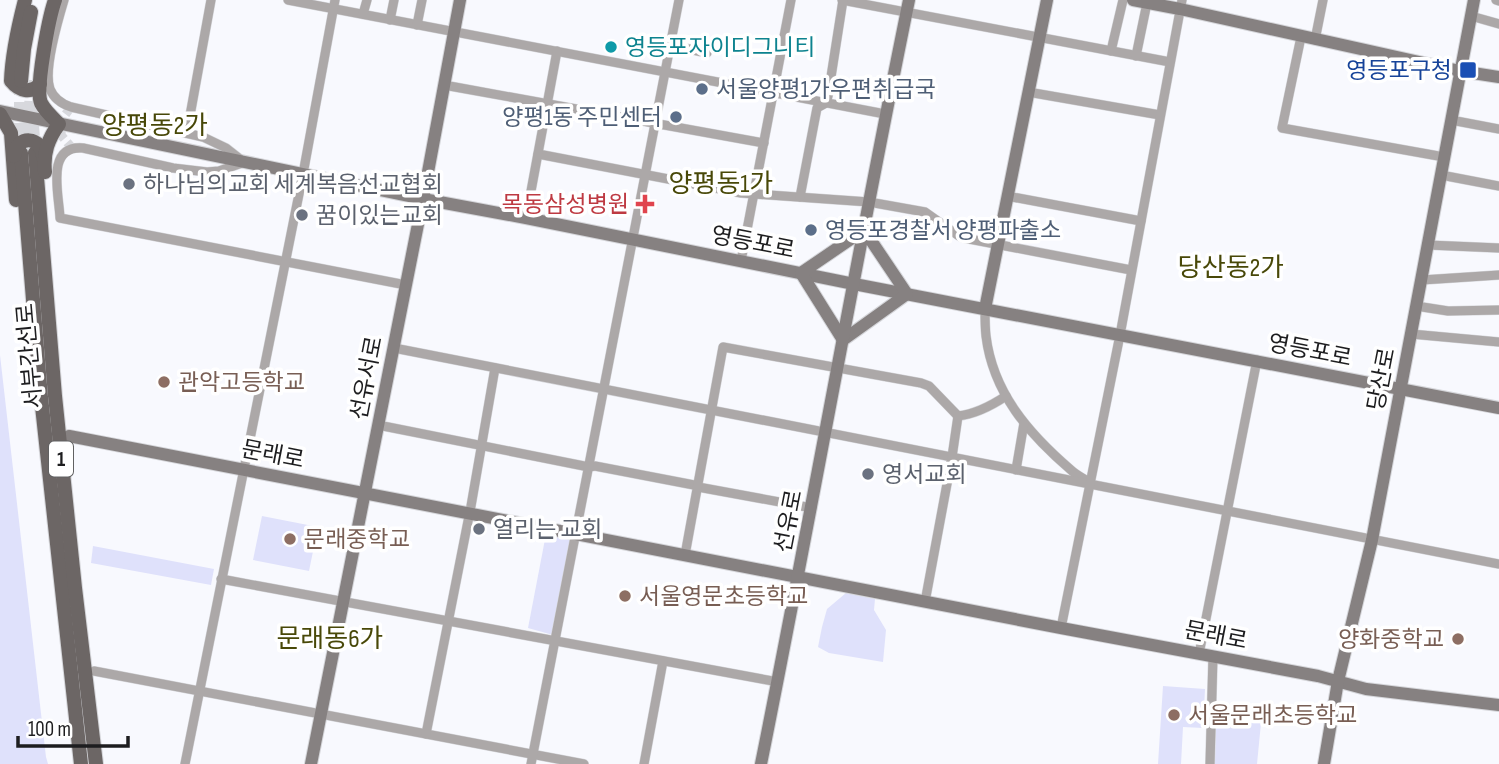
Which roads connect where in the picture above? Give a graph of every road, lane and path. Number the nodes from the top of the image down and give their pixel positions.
1 (25, 0) edge
2 (34, 0) edge
3 (47, 0) edge
4 (55, 0) edge
5 (64, 0) edge
6 (211, 0) edge
7 (288, 0) edge
8 (367, 0) edge
9 (394, 0) edge
10 (422, 0) edge
11 (460, 0) edge
12 (679, 0) edge
13 (791, 0) edge
14 (843, 0) edge
15 (1047, 0) edge
16 (1123, 0) edge
17 (1133, 0) edge
18 (1324, 0) edge
19 (1474, 0) edge
20 (305, 2) edge
21 (1147, 3) junction
22 (334, 4) edge
23 (1181, 4) edge
24 (908, 6) edge
25 (363, 14) junction
26 (1471, 16) junction
27 (390, 20) junction
28 (1499, 24) edge
29 (417, 25) junction
30 (18, 28) junction
31 (454, 32) junction
32 (1040, 37) junction
33 (1301, 37) junction
34 (1315, 40) junction
35 (670, 46) junction
36 (557, 51) junction
37 (1111, 51) junction
38 (707, 53) dead end
39 (1136, 56) junction
40 (1170, 62) junction
41 (0, 63) edge
42 (1460, 71) junction
43 (665, 72) junction
44 (1499, 77) edge
45 (31, 82) junction
46 (444, 85) junction
47 (1028, 92) junction
48 (773, 93) junction
49 (826, 103) junction
50 (547, 105) junction
51 (0, 112) edge
52 (886, 114) junction
53 (1160, 115) junction
54 (1451, 120) junction
55 (655, 123) junction
56 (59, 124) junction
57 (1499, 129) edge
58 (187, 132) junction
59 (764, 143) junction
60 (538, 154) junction
61 (28, 157) junction
62 (1444, 157) junction
63 (244, 162) junction
64 (303, 174) junction
65 (1441, 175) junction
66 (645, 176) junction
67 (1499, 186) edge
68 (754, 194) junction
69 (1007, 196) junction
70 (800, 197) junction
71 (423, 199) junction
72 (869, 202) junction
73 (526, 218) junction
74 (1140, 221) junction
75 (864, 230) junction
76 (633, 239) junction
77 (998, 244) junction
78 (1428, 245) junction
79 (1499, 248) edge
80 (285, 261) junction
81 (741, 261) junction
82 (1132, 270) junction
83 (801, 273) junction
84 (1499, 275) edge
85 (1422, 279) junction
86 (854, 284) junction
87 (406, 285) junction
88 (906, 294) junction
89 (1416, 306) junction
90 (985, 309) junction
91 (1499, 310) edge
92 (1120, 334) junction
93 (1411, 334) junction
94 (843, 340) junction
95 (1499, 342) edge
96 (394, 348) junction
97 (1257, 360) junction
98 (495, 368) junction
99 (838, 368) junction
100 (1401, 389) junction
101 (604, 390) junction
102 (48, 396) junction
103 (1006, 397) junction
104 (1499, 408) edge
105 (711, 410) junction
106 (958, 416) junction
107 (1024, 423) junction
108 (378, 425) junction
109 (826, 432) junction
110 (68, 436) dead end
111 (482, 447) junction
112 (952, 457) junction
113 (589, 467) junction
114 (243, 470) junction
115 (1016, 470) junction
116 (1090, 485) junction
117 (698, 487) junction
118 (365, 493) junction
119 (811, 508) junction
120 (1227, 512) junction
121 (469, 513) junction
122 (576, 534) junction
123 (1372, 540) junction
124 (685, 555) junction
125 (1499, 564) edge
126 (799, 577) junction
127 (221, 579) junction
128 (344, 601) junction
129 (925, 602) junction
130 (448, 621) junction
131 (1060, 628) junction
132 (555, 640) junction
133 (1199, 654) junction
134 (1213, 656) junction
135 (663, 660) junction
136 (94, 671) dead end
137 (1338, 681) junction
138 (778, 682) junction
139 (199, 691) junction
140 (1499, 705) edge
141 (321, 714) junction
142 (426, 734) junction
143 (532, 759) edge
144 (79, 764) edge
145 (98, 764) edge
146 (185, 764) edge
147 (311, 764) edge
148 (584, 764) edge
149 (645, 764) edge
150 (761, 764) edge
151 (1210, 764) edge
152 (1324, 764) edge

1 - 30 main road
2 - 45 main road
3 - 45 main road
4 - 45 main road
5 - 58 street
6 - 58 street
7 - 20 street
8 - 25 street
9 - 27 street
10 - 29 street
11 - 31 main road, 선유서로
12 - 35 street
13 - 48 street
14 - 24 street
14 - 49 street
15 - 32 main road
16 - 37 street
17 - 21 main road
18 - 34 street
19 - 26 main road, 당산로
20 - 22 street
21 - 23 main road
21 - 39 street
22 - 25 street
22 - 64 street
23 - 33 main road
23 - 40 street
24 - 32 street
24 - 52 main road, 선유로
25 - 27 street
26 - 28 street
26 - 42 main road, 당산로
27 - 29 street
29 - 31 street
30 - 41 main road
30 - 45 main road
31 - 36 street
31 - 46 main road, 선유서로
32 - 37 street
32 - 47 main road
33 - 34 main road
33 - 62 street
34 - 42 main road
35 - 38 street
35 - 43 street
36 - 43 street
36 - 50 street
37 - 39 street
39 - 40 street
40 - 53 street
42 - 44 main road
42 - 54 main road, 당산로
43 - 48 street
43 - 55 street
45 - 56 main road
46 - 50 street
46 - 71 main road, 선유서로
47 - 53 street
47 - 69 main road
48 - 49 street
48 - 59 street
49 - 52 street
49 - 70 street
50 - 55 street
50 - 60 street
51 - 56 main road, 영등포로
51 - 61 main road
52 - 72 main road, 선유로
53 - 74 street
54 - 57 street
54 - 62 main road, 당산로
55 - 59 street
55 - 66 street
56 - 61 main road
56 - 63 main road, 영등포로
58 - 63 street
59 - 68 street
60 - 66 street
60 - 73 street
61 - 102 main road
61 - 102 main road
62 - 65 main road, 당산로
63 - 64 main road, 영등포로
63 - 80 street
64 - 71 main road, 영등포로
64 - 80 street
65 - 67 street
65 - 78 main road, 당산로
66 - 68 street
66 - 76 street
68 - 70 street
68 - 81 street
69 - 74 street
69 - 77 main road
70 - 72 street
71 - 73 main road, 영등포로
71 - 87 main road, 선유서로
72 - 75 main road, 선유로
72 - 77 street
73 - 76 main road, 영등포로
74 - 82 street
75 - 83 main road
75 - 86 main road, 선유로
75 - 88 main road
76 - 81 main road, 영등포로
76 - 101 street
77 - 82 street
77 - 90 main road
78 - 79 street
78 - 85 main road, 당산로
80 - 87 street
80 - 114 street
81 - 83 main road, 영등포로
82 - 92 street
83 - 86 main road, 영등포로
83 - 94 main road
84 - 85 street
85 - 89 main road, 당산로
86 - 88 main road, 영등포로
86 - 94 main road, 선유로
87 - 96 main road, 선유서로
88 - 90 main road, 영등포로
88 - 94 main road
89 - 91 street
89 - 93 main road, 당산로
90 - 92 main road, 영등포로
90 - 103 street
92 - 97 main road, 영등포로
92 - 116 street
93 - 95 street
93 - 100 main road, 당산로
94 - 99 main road, 선유로
96 - 98 street
96 - 108 main road, 선유서로
97 - 100 main road, 영등포로
97 - 120 street
98 - 101 street
98 - 111 street
99 - 105 street
99 - 106 street
99 - 109 main road, 선유로
100 - 104 main road, 영등포로
100 - 123 main road, 당산로
101 - 105 street
101 - 113 street
102 - 144 main road, 서부간선로 / 1
102 - 145 main road, 서부간선로 / 1
103 - 106 street
103 - 107 street
105 - 109 street
105 - 117 street
106 - 112 street
107 - 115 street
107 - 116 street
108 - 111 street
108 - 118 main road, 선유서로
109 - 112 street
109 - 119 main road, 선유로
110 - 114 main road, 문래로
111 - 113 street
111 - 121 street
112 - 115 street
112 - 129 street
113 - 117 street
113 - 122 street
114 - 118 main road, 문래로
114 - 127 street
115 - 116 street
116 - 120 street
116 - 131 street
117 - 119 street
117 - 124 street
118 - 121 main road, 문래로
118 - 128 main road, 선유서로
119 - 126 main road, 선유로
120 - 123 street
120 - 133 street
121 - 122 main road, 문래로
121 - 130 street
122 - 124 main road, 문래로
122 - 132 street
123 - 125 street
123 - 137 main road, 당산로
124 - 126 main road, 문래로
126 - 129 main road, 문래로
126 - 138 main road, 선유로
127 - 128 street
127 - 139 street
128 - 130 street
128 - 141 main road, 선유서로
129 - 131 main road, 문래로
130 - 132 street
130 - 142 street
131 - 133 main road, 문래로
132 - 135 street
132 - 143 street
133 - 134 main road, 문래로
134 - 137 main road, 문래로
134 - 151 street
135 - 138 street
135 - 149 street
136 - 139 street
137 - 140 main road, 문래로
137 - 152 main road, 당산로
138 - 150 main road, 선유로
139 - 141 street
139 - 146 street
141 - 142 street
141 - 147 main road, 선유서로
142 - 143 street
143 - 148 street

